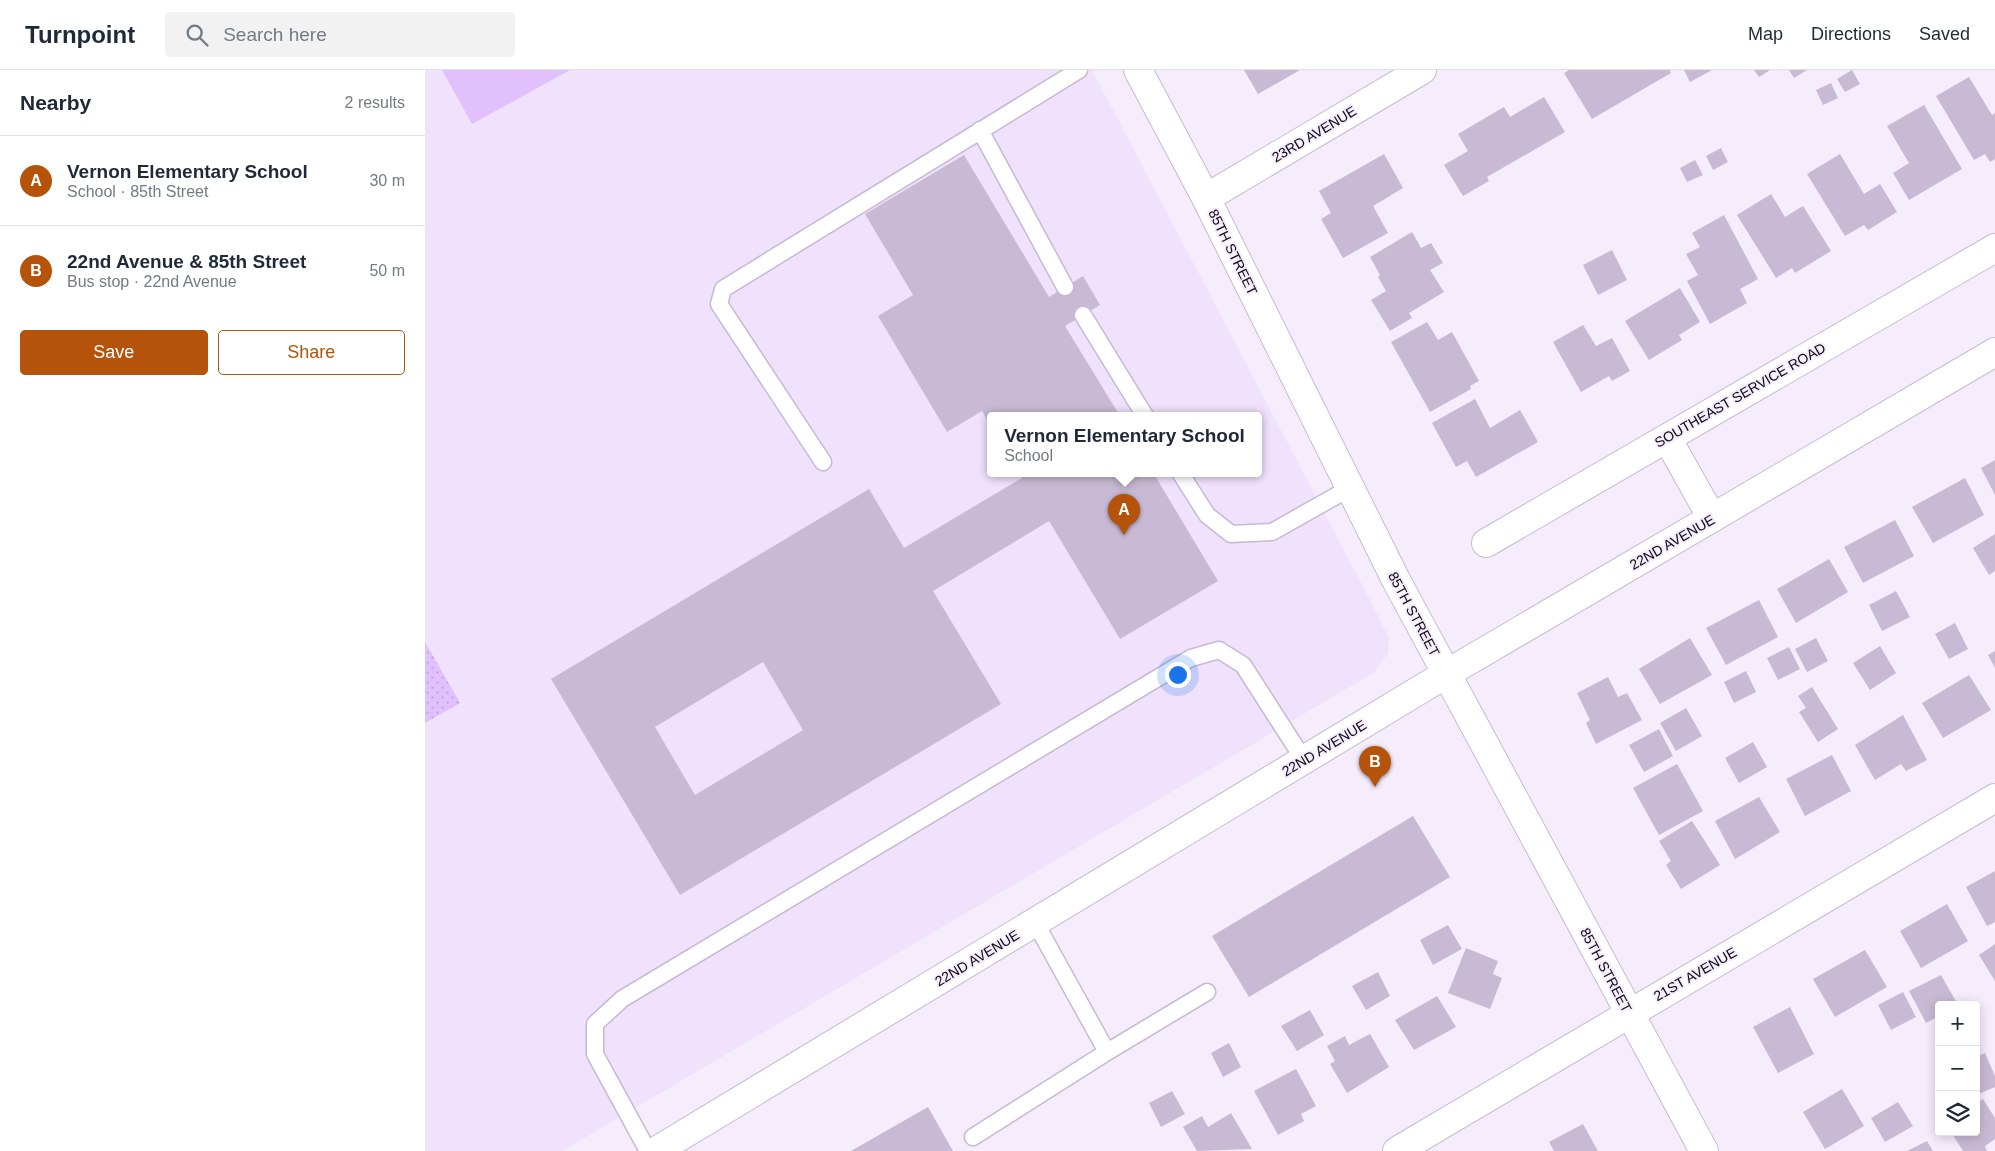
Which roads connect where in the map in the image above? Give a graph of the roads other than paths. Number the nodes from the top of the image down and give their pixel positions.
1 (1079, 70) edge
2 (1137, 70) edge
3 (1422, 70) edge
4 (980, 130) junction
5 (1206, 198) junction
6 (1995, 248) edge
7 (1065, 287) dead end
8 (1083, 315) dead end
9 (1995, 352) edge
10 (1143, 412) edge
11 (1667, 438) junction
12 (823, 462) dead end
13 (1183, 477) edge
14 (1350, 488) junction
15 (1712, 518) junction
16 (1486, 543) dead end
17 (1446, 674) junction
18 (1304, 760) junction
19 (1995, 798) edge
20 (1035, 922) junction
21 (1207, 992) dead end
22 (1629, 1012) junction
23 (1107, 1052) junction
24 (973, 1137) dead end
25 (648, 1151) edge
26 (656, 1151) edge
27 (1397, 1151) edge
28 (1704, 1151) edge

1 - 4 lane
2 - 5 street, 85TH STREET
3 - 5 street, 23RD AVENUE
4 - 7 lane
4 - 12 lane
5 - 14 street, 85TH STREET
6 - 11 street, SOUTHEAST SERVICE ROAD
8 - 10 lane
9 - 15 street, 22ND AVENUE
11 - 15 street
11 - 16 street, SOUTHEAST SERVICE ROAD
13 - 14 lane
14 - 17 street, 85TH STREET
15 - 17 street, 22ND AVENUE
17 - 18 street, 22ND AVENUE
17 - 22 street, 85TH STREET
18 - 20 street, 22ND AVENUE
18 - 25 lane
19 - 22 street, 21ST AVENUE
20 - 23 lane
20 - 26 street, 22ND AVENUE
21 - 23 lane
22 - 27 street, 21ST AVENUE
22 - 28 street, 85TH STREET
23 - 24 lane

